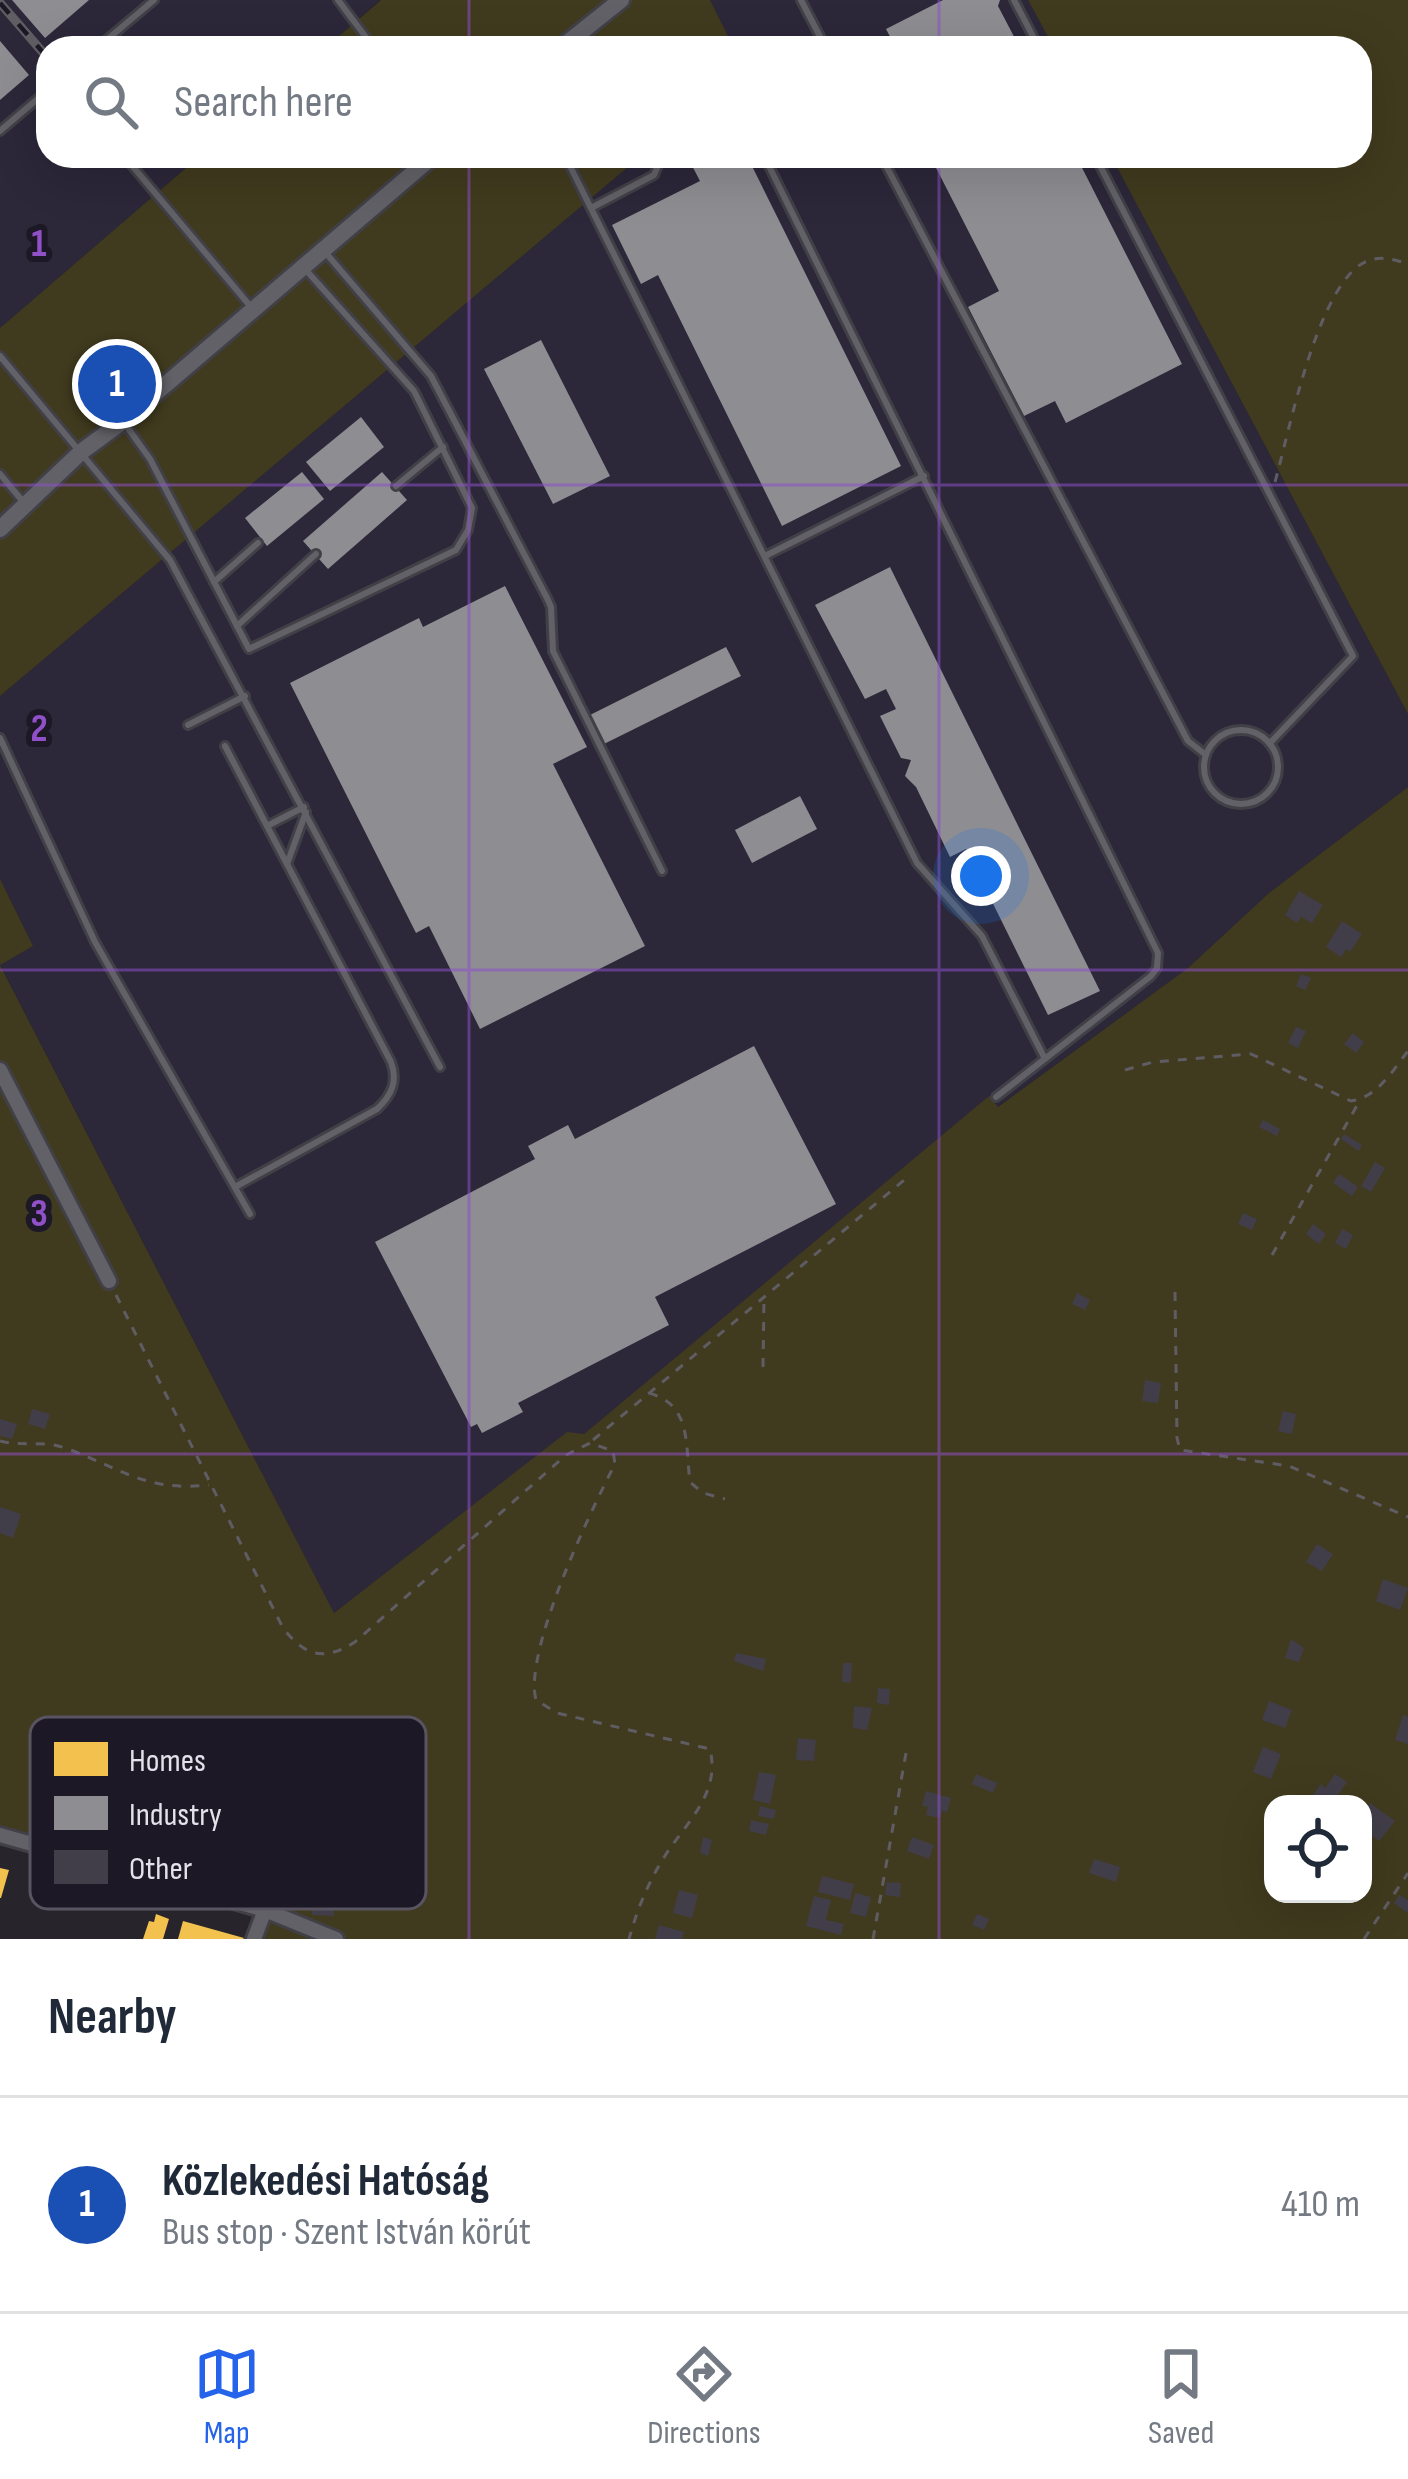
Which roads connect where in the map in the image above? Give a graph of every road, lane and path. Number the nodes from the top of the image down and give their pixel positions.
1 (154, 0) edge
2 (338, 0) edge
3 (620, 0) edge
4 (801, 0) edge
5 (1014, 0) edge
6 (111, 36) edge
7 (365, 36) edge
8 (576, 36) edge
9 (820, 36) edge
10 (1033, 36) edge
11 (36, 100) edge
12 (0, 131) edge
13 (134, 168) edge
14 (419, 168) edge
15 (572, 168) edge
16 (657, 168) edge
17 (770, 168) edge
18 (887, 168) edge
19 (1101, 168) edge
20 (593, 207) junction
21 (323, 249) junction
22 (1408, 264) edge
23 (302, 266) junction
24 (253, 310) junction
25 (0, 356) edge
26 (123, 421) junction
27 (443, 446) junction
28 (81, 452) junction
29 (0, 475) edge
30 (924, 476) junction
31 (396, 486) dead end
32 (1273, 490) dead end
33 (27, 506) junction
34 (0, 529) edge
35 (258, 543) dead end
36 (316, 554) dead end
37 (766, 555) junction
38 (214, 582) junction
39 (236, 626) junction
40 (244, 696) junction
41 (188, 724) dead end
42 (0, 738) edge
43 (1270, 743) junction
44 (225, 746) dead end
45 (1207, 755) junction
46 (305, 809) junction
47 (267, 826) junction
48 (287, 865) junction
49 (662, 871) dead end
50 (1408, 1051) edge
51 (1044, 1057) junction
52 (440, 1067) dead end
53 (0, 1070) edge
54 (1125, 1070) dead end
55 (996, 1097) dead end
56 (1360, 1101) junction
57 (909, 1176) dead end
58 (235, 1187) junction
59 (250, 1214) dead end
60 (1272, 1255) dead end
61 (109, 1281) joint
62 (1175, 1292) dead end
63 (764, 1296) junction
64 (763, 1367) dead end
65 (649, 1393) junction
66 (0, 1441) edge
67 (590, 1443) junction
68 (210, 1485) junction
69 (725, 1499) dead end
70 (1408, 1517) edge
71 (906, 1753) dead end
72 (0, 1834) edge
73 (30, 1843) edge
74 (1408, 1874) edge
75 (262, 1909) edge
76 (265, 1910) junction
77 (254, 1939) edge
78 (336, 1939) edge
79 (629, 1939) edge
80 (873, 1939) edge
81 (1364, 1939) edge

1 - 6 lane
2 - 7 lane
3 - 8 street
4 - 9 lane
5 - 10 lane
11 - 12 lane
13 - 24 lane
14 - 21 street
15 - 20 lane
16 - 20 lane
17 - 30 lane
18 - 45 lane
19 - 43 lane
20 - 37 lane
21 - 23 street
21 - 49 lane
22 - 32 path
23 - 24 street
23 - 27 lane
24 - 26 street
25 - 28 lane
26 - 28 street
26 - 38 lane
27 - 31 lane
27 - 39 lane
28 - 33 street
28 - 40 lane
29 - 33 lane
30 - 37 lane
30 - 51 lane
33 - 34 street
35 - 38 lane
36 - 39 lane
37 - 51 lane
38 - 39 lane
40 - 41 lane
40 - 46 lane
42 - 58 lane
43 - 45 lane
43 - 45 lane
44 - 47 lane
46 - 47 lane
46 - 48 lane
46 - 52 lane
47 - 48 lane
48 - 58 lane
50 - 56 path
51 - 55 lane
53 - 61 street
54 - 56 path
56 - 60 path
57 - 63 path
58 - 59 lane
61 - 68 path
62 - 70 path
63 - 64 path
63 - 65 path
65 - 67 path
65 - 69 path
66 - 68 path
67 - 68 path
67 - 79 path
71 - 80 path
72 - 73 street
74 - 81 path
75 - 76 street
76 - 77 street
76 - 78 street

